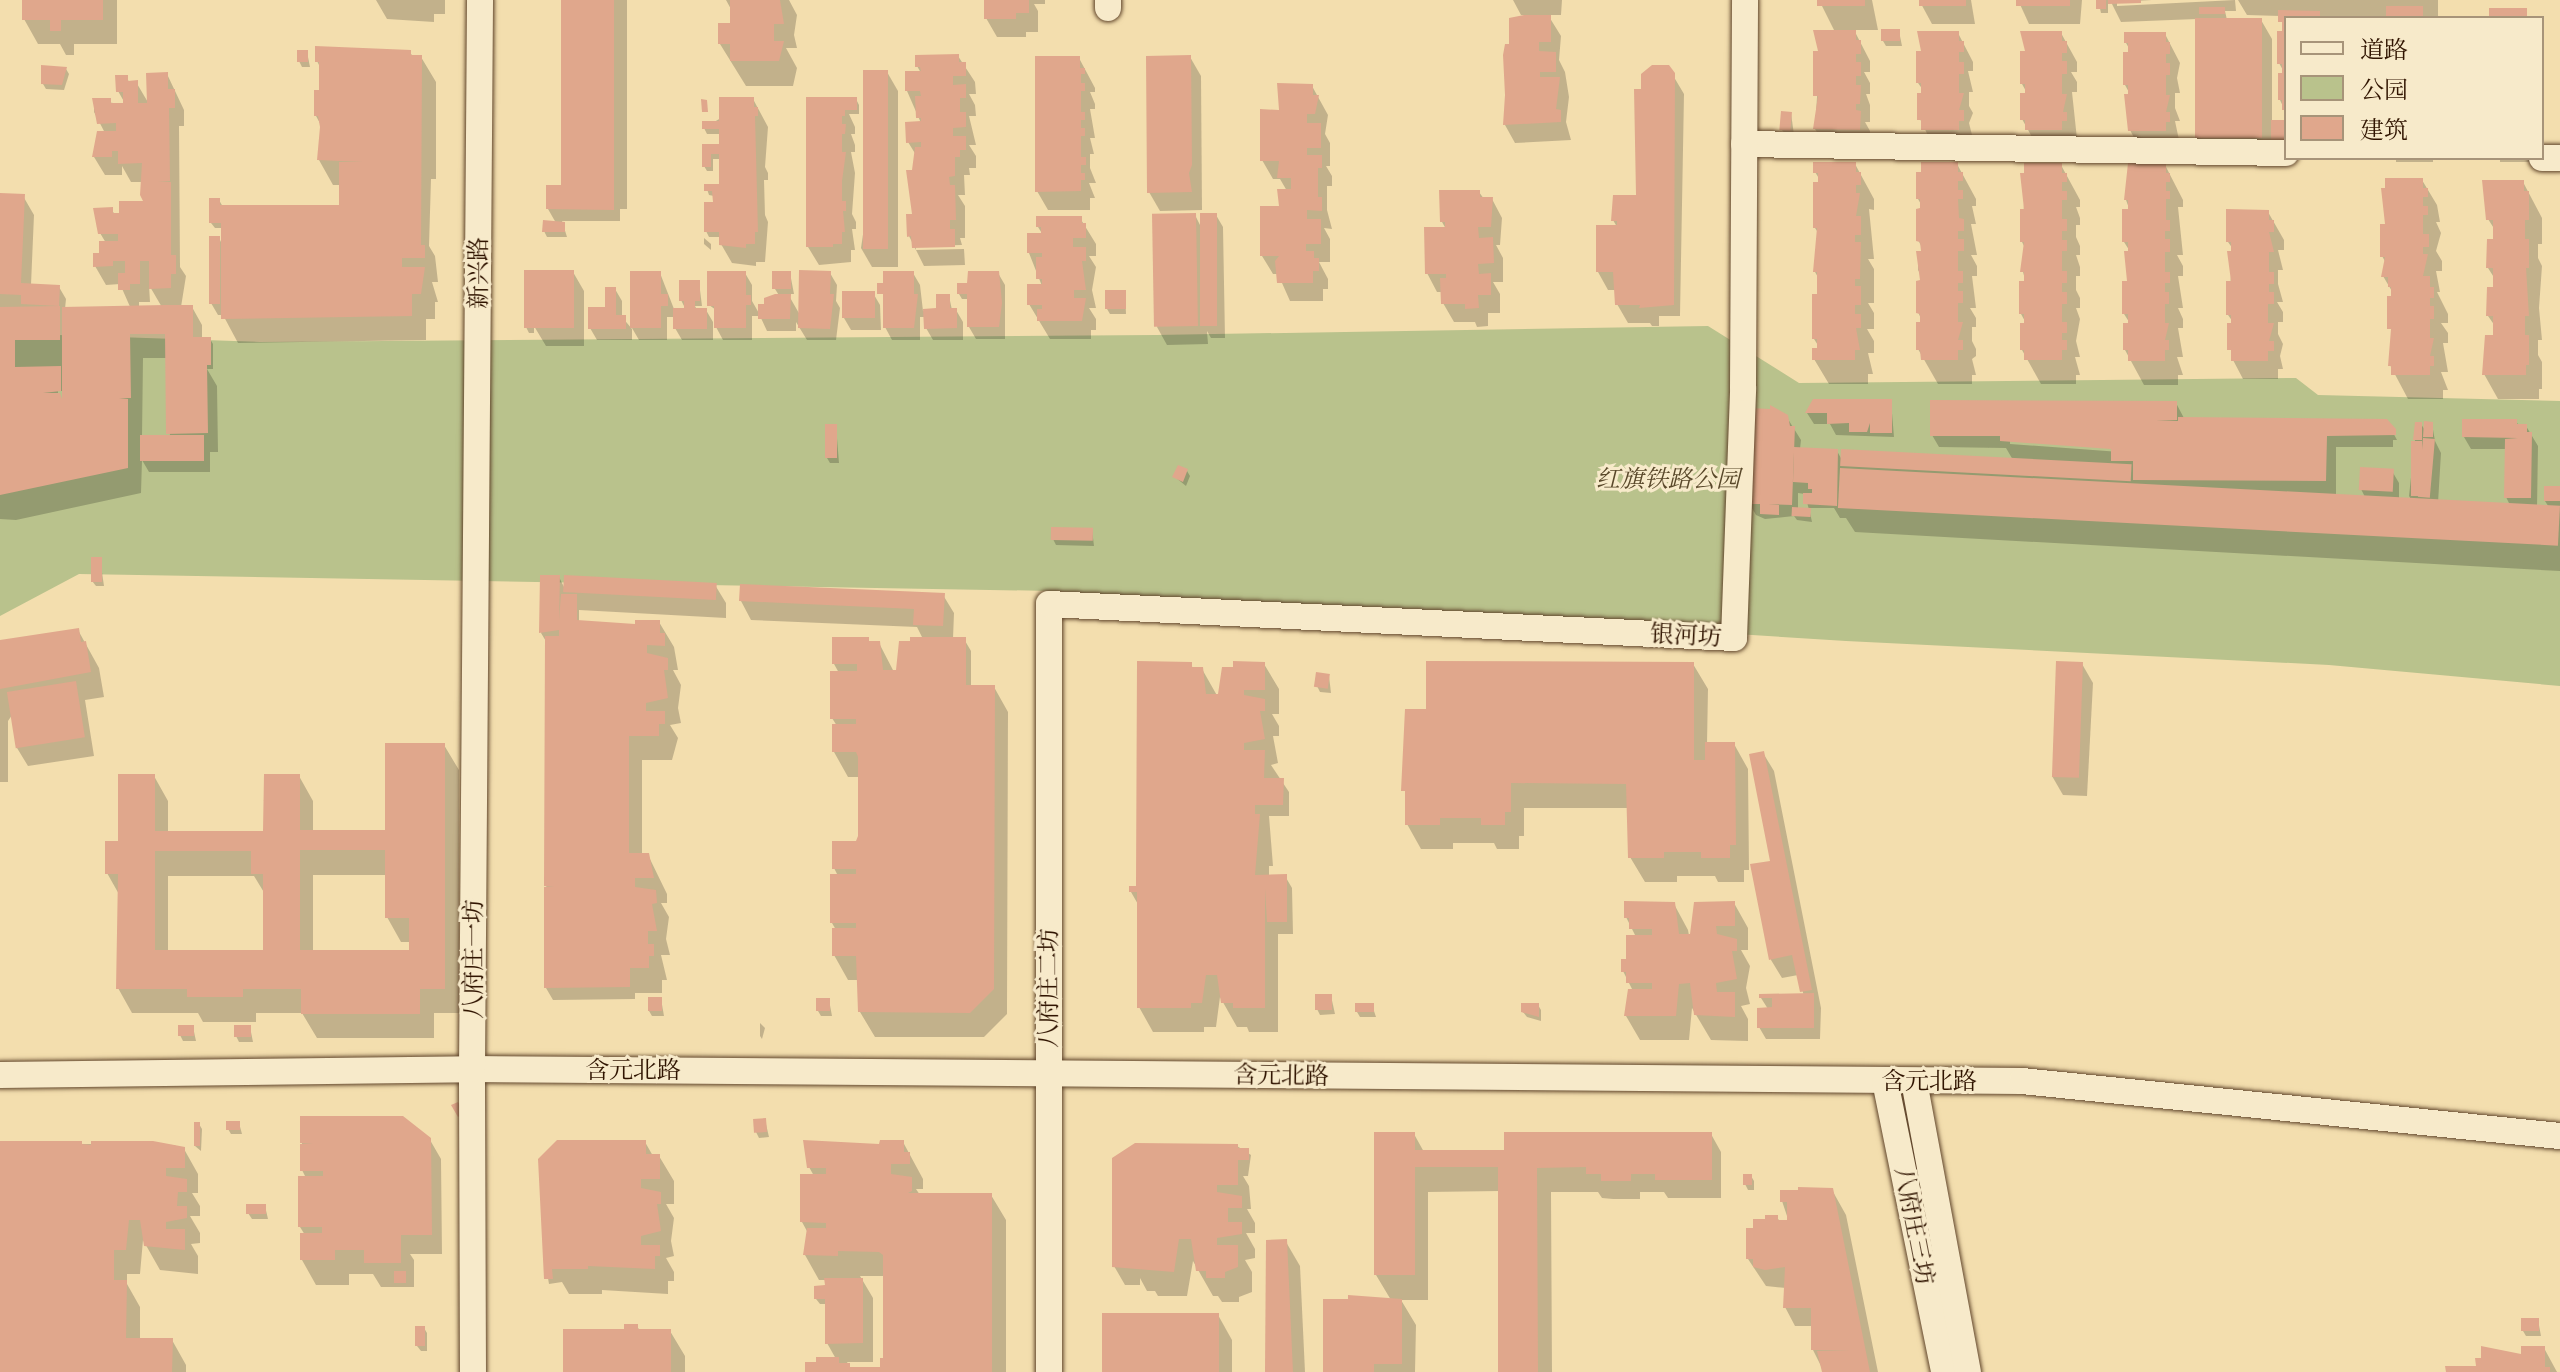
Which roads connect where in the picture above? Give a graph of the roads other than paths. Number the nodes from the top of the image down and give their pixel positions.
1 (480, 0) edge
2 (1745, 0) edge
3 (1744, 144) junction
4 (2284, 153) edge
5 (476, 546) joint
6 (1049, 604) joint
7 (472, 1069) junction
8 (1048, 1073) junction
9 (0, 1075) edge
10 (1885, 1081) junction
11 (1914, 1081) junction
12 (2560, 1136) edge
13 (473, 1372) edge
14 (1049, 1372) edge
15 (1944, 1372) edge
16 (1968, 1372) edge

1 - 5 street, 新兴路
2 - 3 street, 银河坊
3 - 4 street
3 - 6 street, 银河坊
5 - 7 street, 八府庄一坊
6 - 8 street, 八府庄二坊
7 - 8 street, 含元北路
7 - 9 street, 含元北路
7 - 13 street, 八府庄一坊
8 - 10 street, 含元北路
8 - 14 street, 八府庄二坊
10 - 11 street, 含元北路
10 - 15 street, 八府庄三坊
11 - 12 street, 含元北路
11 - 16 street, 八府庄三坊

